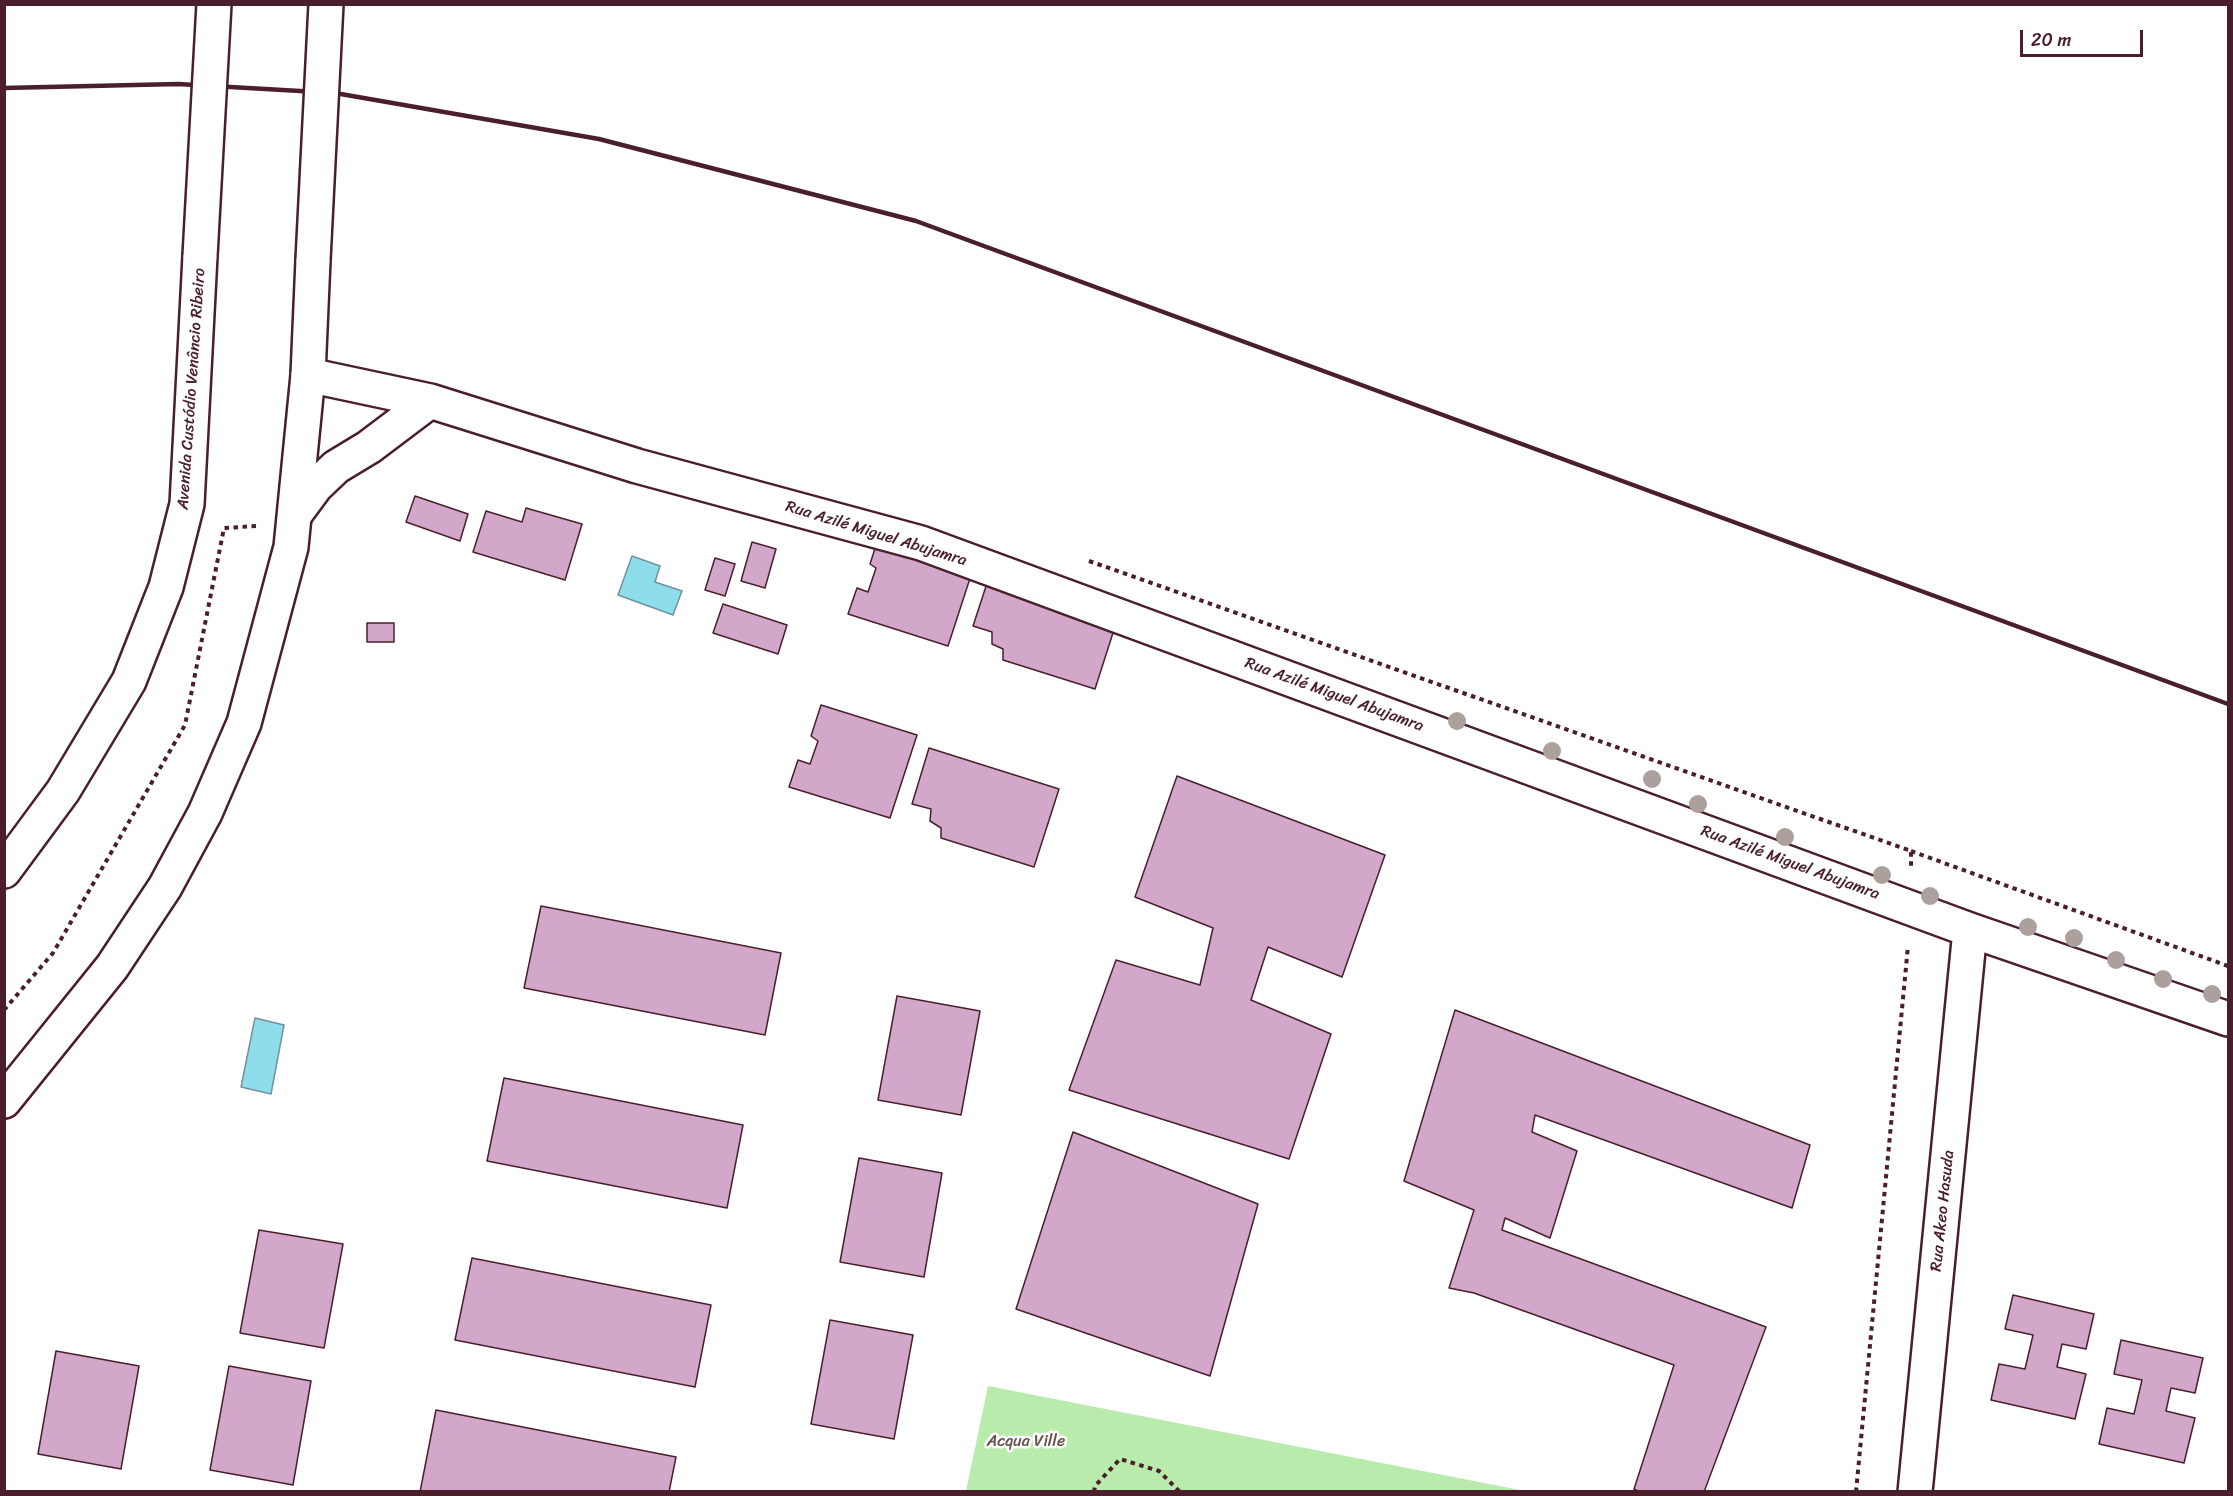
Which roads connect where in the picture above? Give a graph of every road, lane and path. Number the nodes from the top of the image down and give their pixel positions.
1 (214, 4) edge
2 (326, 4) edge
3 (308, 375) junction
4 (429, 401) junction
5 (295, 519) junction
6 (1079, 558) dead end
7 (1911, 851) junction
8 (4, 871) edge
9 (1911, 908) junction
10 (1970, 930) junction
11 (2229, 966) edge
12 (4, 1010) edge
13 (2229, 1019) edge
14 (4, 1101) edge
15 (1094, 1491) edge
16 (1180, 1491) edge
17 (1856, 1491) edge
18 (1915, 1491) edge

1 - 8 street, Avenida Custódio Venâncio Ribeiro, bridge
2 - 3 street, bridge
3 - 4 street, Rua Azilé Miguel Abujamra
3 - 5 street
4 - 5 street
4 - 9 street, Rua Azilé Miguel Abujamra
5 - 12 path
5 - 14 street
6 - 7 path
7 - 9 path
7 - 11 path
9 - 10 street, Rua Azilé Miguel Abujamra
9 - 17 path
10 - 13 street, Rua Azilé Miguel Abujamra
10 - 18 street, Rua Akeo Hasuda
15 - 16 path

